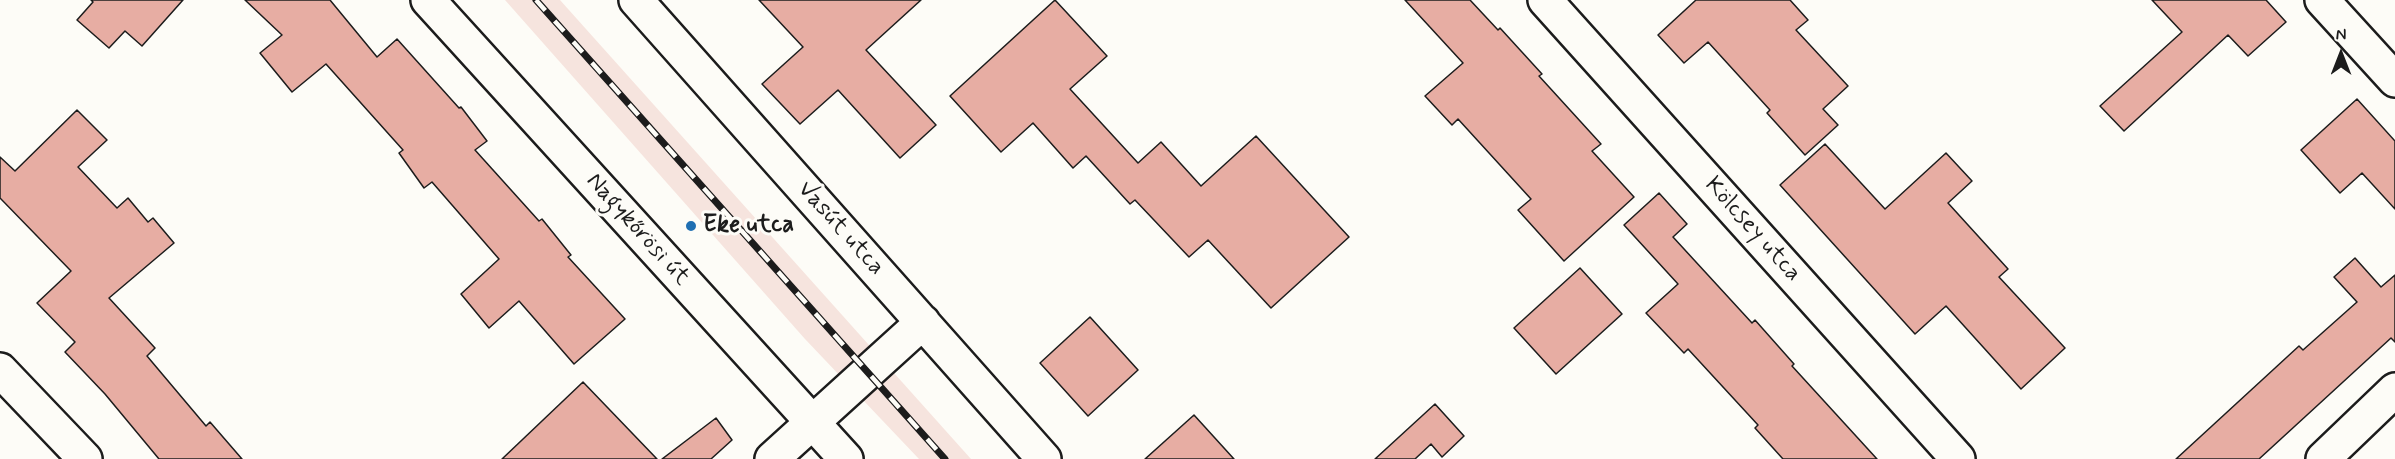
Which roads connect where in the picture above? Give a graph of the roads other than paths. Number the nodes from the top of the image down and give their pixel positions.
1 (429, 0) edge
2 (636, 0) edge
3 (1545, 0) edge
4 (2322, 0) edge
5 (2395, 80) edge
6 (922, 322) junction
7 (0, 370) edge
8 (2395, 390) edge
9 (812, 422) junction
10 (85, 459) edge
11 (772, 459) edge
12 (846, 459) edge
13 (1044, 459) edge
14 (1958, 459) edge
15 (2323, 459) edge

1 - 9 street, Nagykőrösi út
2 - 6 street, Vasút utca
3 - 14 street, Kölcsey utca
4 - 5 street
6 - 9 street
6 - 13 street, Vasút utca
7 - 10 street
8 - 15 street
9 - 11 street
9 - 12 street, Nagykőrösi út

